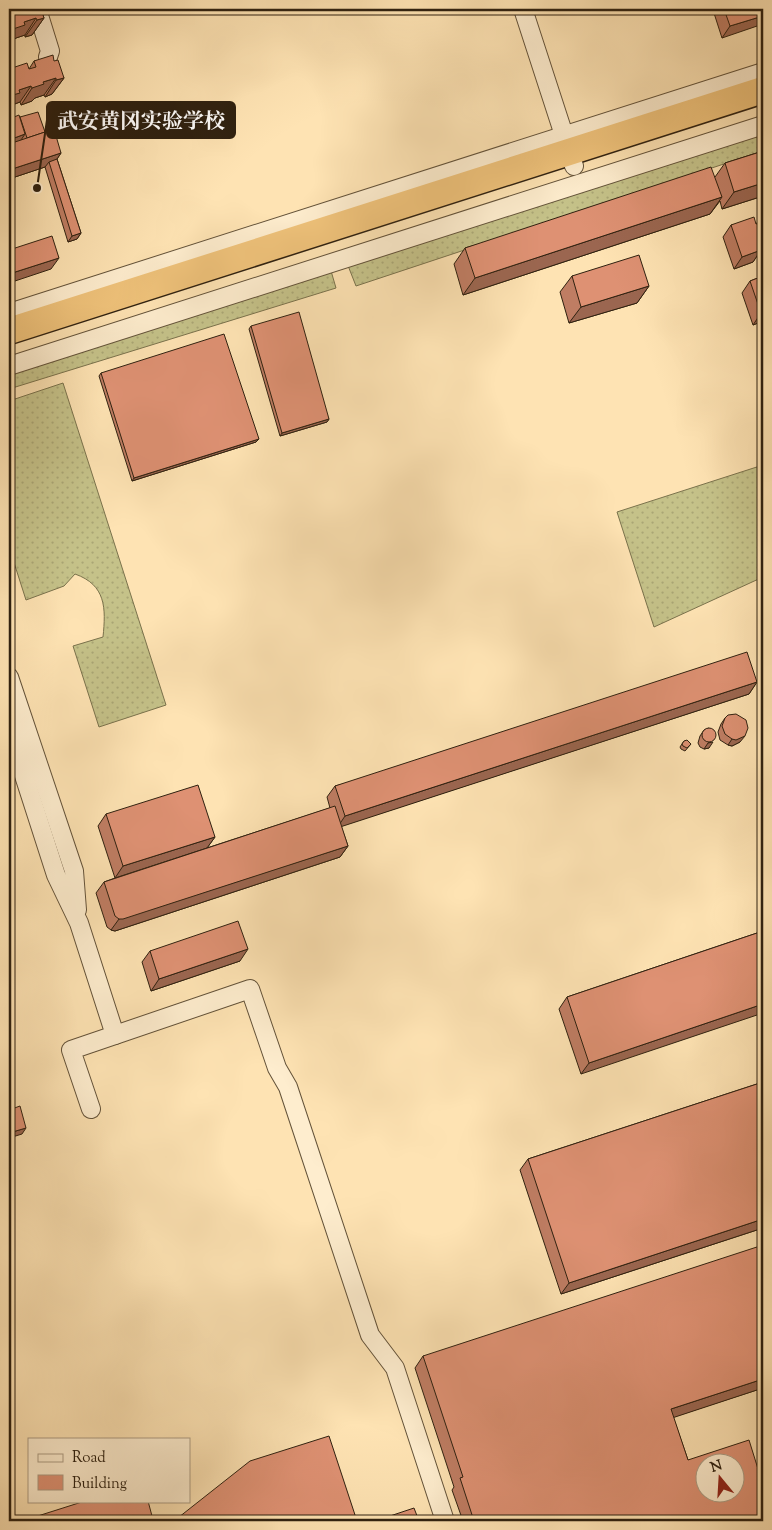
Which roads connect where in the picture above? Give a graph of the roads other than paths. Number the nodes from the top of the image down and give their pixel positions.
1 (37, 9) edge
2 (523, 9) edge
3 (48, 57) edge
4 (763, 72) edge
5 (763, 90) edge
6 (763, 106) edge
7 (763, 125) edge
8 (569, 151) junction
9 (9, 313) edge
10 (9, 331) edge
11 (9, 346) edge
12 (9, 366) edge
13 (9, 676) edge
14 (9, 729) edge
15 (79, 923) junction
16 (115, 1035) junction
17 (91, 1109) dead end
18 (445, 1521) edge

1 - 3 street
2 - 8 street
4 - 8 street
5 - 8 highway
6 - 8 highway
7 - 12 street
8 - 9 street
8 - 10 highway
8 - 11 highway
13 - 15 street
14 - 15 street
15 - 16 street
16 - 17 street
16 - 18 street

